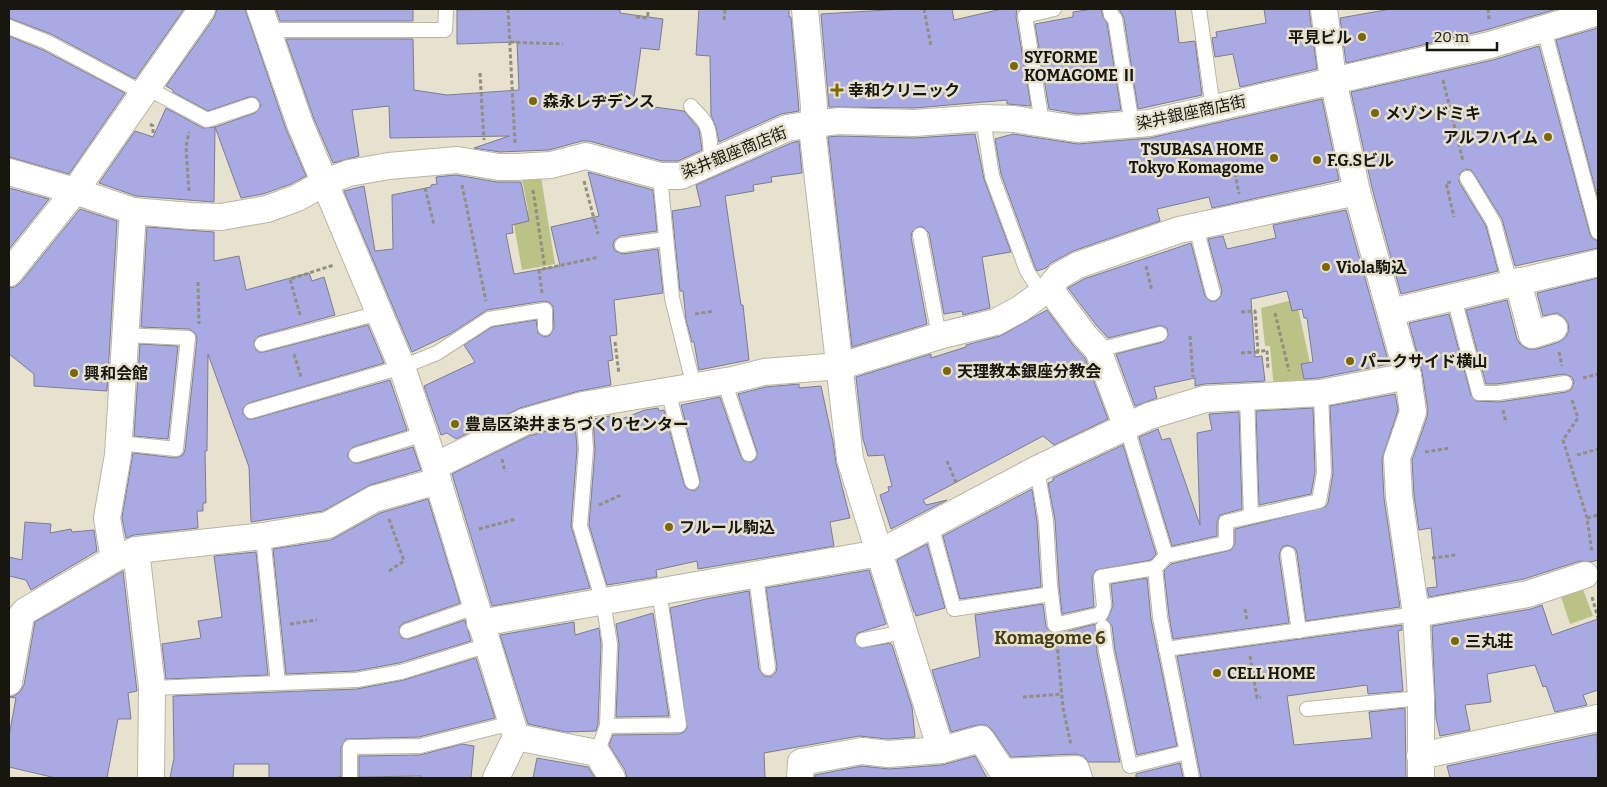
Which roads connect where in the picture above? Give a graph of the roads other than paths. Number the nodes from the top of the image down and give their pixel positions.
1 (202, 9) edge
2 (446, 9) edge
3 (805, 9) edge
4 (1054, 9) edge
5 (1110, 9) edge
6 (1199, 9) edge
7 (1324, 9) edge
8 (1598, 12) edge
9 (263, 20) edge
10 (9, 27) edge
11 (1544, 29) junction
12 (1333, 80) junction
13 (145, 90) junction
14 (252, 105) dead end
15 (691, 106) dead end
16 (1213, 108) junction
17 (983, 118) junction
18 (1042, 123) junction
19 (813, 124) junction
20 (1132, 125) junction
21 (712, 162) junction
22 (9, 172) edge
23 (660, 176) junction
24 (1467, 178) road end
25 (326, 182) junction
26 (75, 191) junction
27 (1357, 192) junction
28 (133, 211) junction
29 (1196, 227) junction
30 (1598, 232) edge
31 (920, 236) dead end
32 (666, 239) junction
33 (622, 245) dead end
34 (1598, 263) edge
35 (9, 273) edge
36 (1514, 282) junction
37 (1046, 291) junction
38 (1213, 293) dead end
39 (1454, 298) junction
40 (1391, 312) junction
41 (379, 313) junction
42 (545, 328) dead end
43 (1554, 328) road end
44 (1160, 334) dead end
45 (124, 335) junction
46 (939, 336) junction
47 (262, 344) dead end
48 (1098, 350) junction
49 (841, 366) junction
50 (402, 367) junction
51 (1408, 376) junction
52 (724, 381) junction
53 (1565, 384) road end
54 (694, 387) junction
55 (668, 391) junction
56 (1321, 393) junction
57 (1270, 395) junction
58 (583, 405) junction
59 (251, 411) dead end
60 (1126, 425) junction
61 (424, 434) junction
62 (119, 443) junction
63 (749, 454) dead end
64 (356, 455) dead end
65 (1037, 468) junction
66 (437, 474) junction
67 (692, 482) dead end
68 (1251, 516) junction
69 (931, 525) junction
70 (264, 536) junction
71 (879, 553) junction
72 (1288, 554) dead end
73 (125, 555) junction
74 (1166, 556) junction
75 (1155, 568) junction
76 (1586, 575) road end
77 (756, 576) junction
78 (659, 591) junction
79 (1051, 594) junction
80 (603, 601) junction
81 (15, 614) edge
82 (1416, 614) junction
83 (1102, 621) junction
84 (481, 625) junction
85 (407, 631) dead end
86 (1299, 631) junction
87 (903, 632) junction
88 (863, 640) dead end
89 (1166, 650) junction
90 (768, 668) dead end
91 (9, 682) edge
92 (278, 683) junction
93 (152, 688) junction
94 (1421, 698) junction
95 (1307, 709) dead end
96 (1598, 718) edge
97 (607, 726) junction
98 (514, 730) junction
99 (941, 750) junction
100 (597, 752) junction
101 (1187, 752) junction
102 (1420, 767) edge
103 (1078, 774) edge
104 (1000, 775) edge
105 (151, 778) edge
106 (350, 778) edge
107 (496, 778) edge
108 (612, 778) edge
109 (800, 778) edge
110 (1192, 778) edge

1 - 13 street
2 - 9 lane
3 - 19 street
4 - 18 lane
5 - 20 lane
6 - 16 lane
7 - 12 street
8 - 11 street, 染井銀座商店街
9 - 25 street
10 - 13 lane
11 - 12 street, 染井銀座商店街
11 - 30 lane
12 - 16 street, 染井銀座商店街
12 - 27 street
13 - 14 lane
13 - 26 street
15 - 21 lane
16 - 20 street, 染井銀座商店街
17 - 18 street, 染井銀座商店街
17 - 19 street, 染井銀座商店街
17 - 37 lane
18 - 20 street, 染井銀座商店街
19 - 21 street, 染井銀座商店街
19 - 49 street
21 - 23 street, 染井銀座商店街
22 - 26 street, 染井銀座商店街
23 - 25 street, 染井銀座商店街
23 - 32 lane
24 - 36 lane
25 - 28 street, 染井銀座商店街
25 - 41 street
26 - 28 street, 染井銀座商店街
26 - 35 street
27 - 29 street
27 - 40 street
28 - 45 street
29 - 37 street
29 - 38 lane
31 - 46 lane
32 - 33 lane
32 - 54 lane
34 - 36 street
36 - 39 street
36 - 43 street
37 - 46 street
37 - 48 street
39 - 40 street
39 - 53 lane
40 - 51 street
41 - 47 lane
41 - 50 street
42 - 50 lane
44 - 48 lane
45 - 62 street
45 - 62 lane
46 - 49 street
48 - 60 street
49 - 52 street
49 - 71 street
50 - 59 lane
50 - 61 street
51 - 56 street
51 - 82 street
52 - 54 street
52 - 63 lane
54 - 55 street
55 - 58 street
55 - 67 lane
56 - 57 street
56 - 68 lane
57 - 60 street
57 - 68 lane
58 - 66 street
58 - 80 lane
60 - 65 street
60 - 74 lane
61 - 64 lane
61 - 66 street
62 - 73 street
65 - 69 street
65 - 79 lane
66 - 70 street
66 - 84 street
68 - 74 lane
69 - 71 street
69 - 79 lane
70 - 73 street
70 - 92 lane
71 - 77 street
71 - 87 street
72 - 86 lane
73 - 81 street
73 - 93 street
74 - 75 lane
75 - 83 lane
75 - 89 lane
76 - 82 street
77 - 78 street
77 - 90 lane
78 - 80 street
78 - 97 lane
79 - 83 lane
80 - 84 street
80 - 97 lane
81 - 91 street
82 - 86 lane
82 - 94 street
83 - 101 lane
84 - 85 lane
84 - 92 lane
84 - 98 street
86 - 89 lane
87 - 88 lane
87 - 99 street
89 - 101 lane
92 - 93 lane
93 - 105 street
94 - 95 lane
94 - 102 street
96 - 102 street
97 - 100 lane
98 - 100 street
98 - 106 lane
98 - 107 street
99 - 104 street
99 - 109 street
100 - 108 street
101 - 110 lane
103 - 104 street

